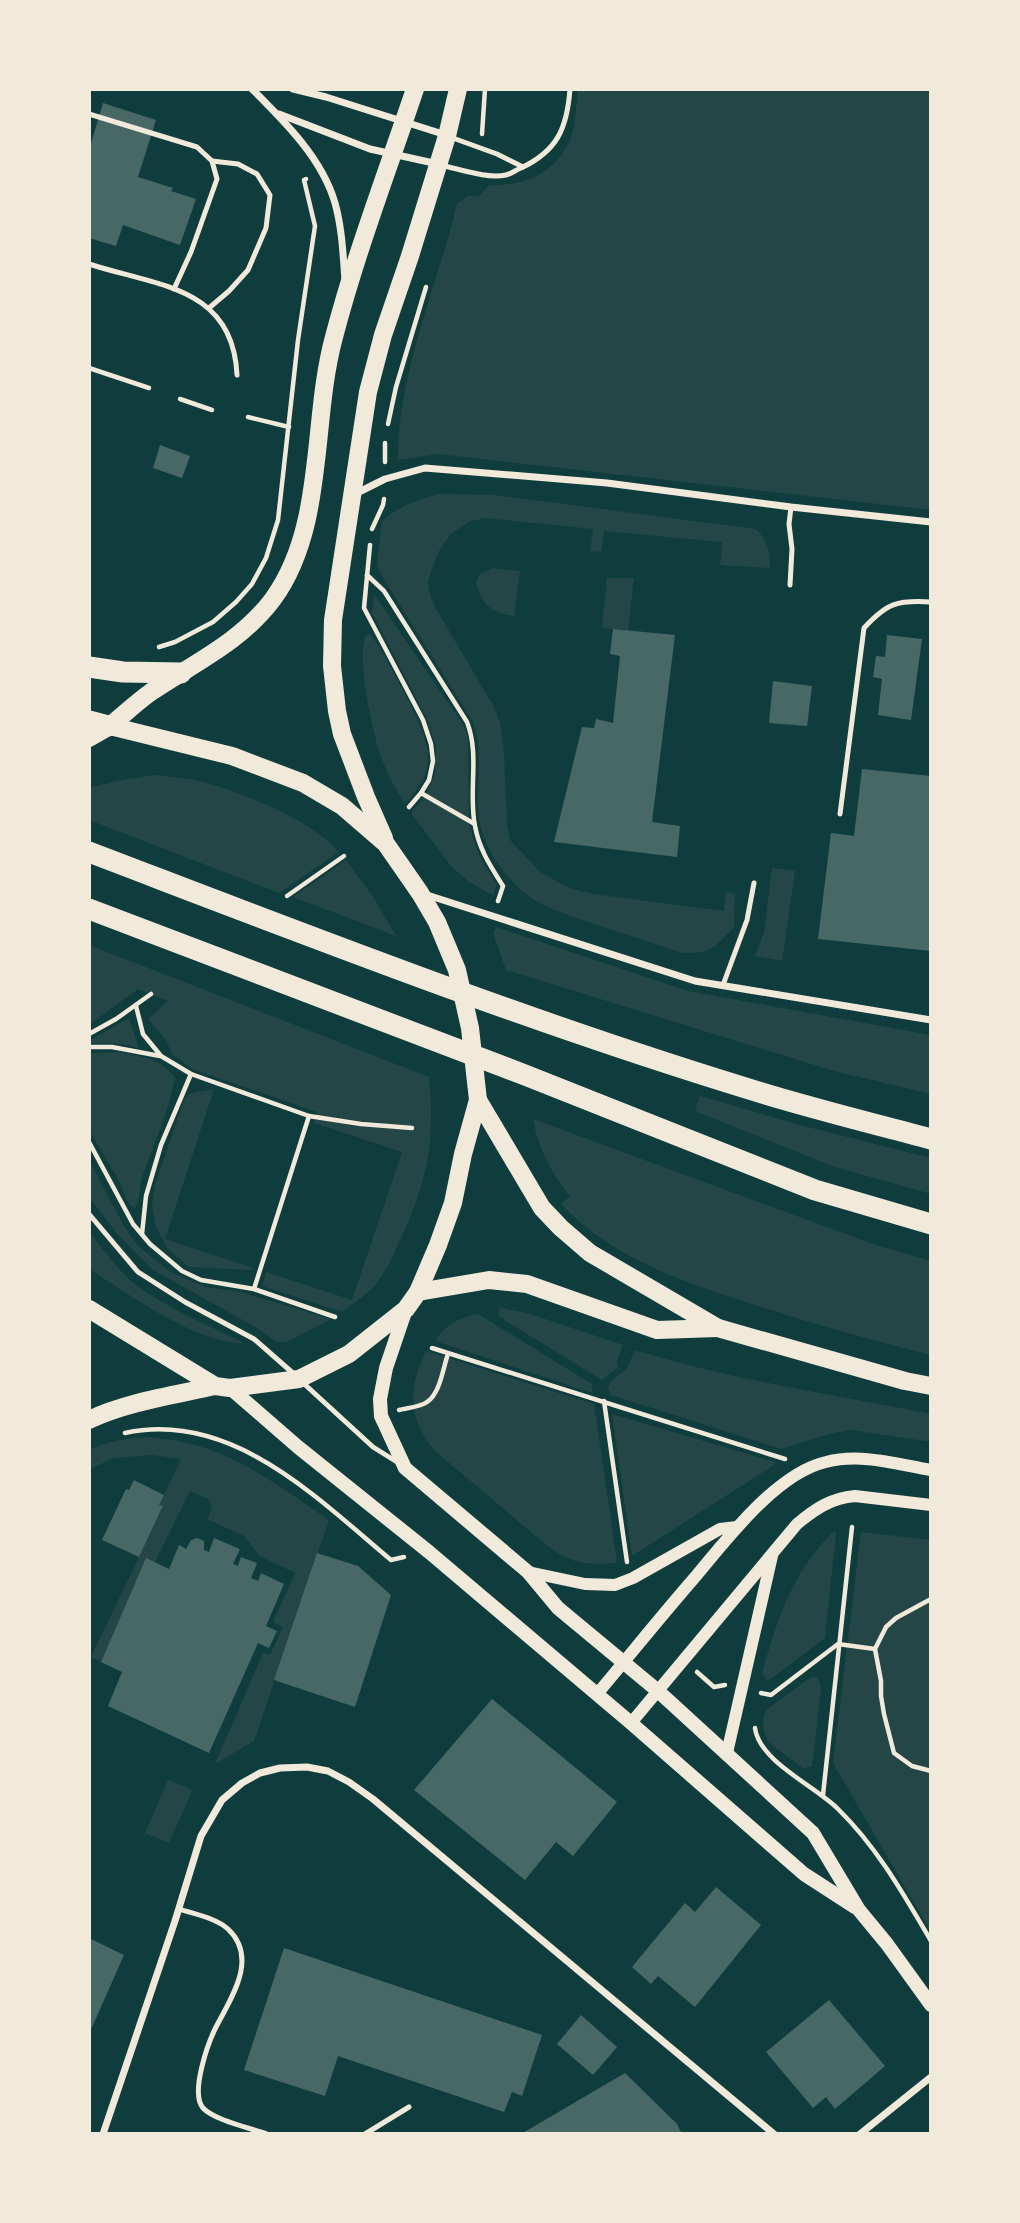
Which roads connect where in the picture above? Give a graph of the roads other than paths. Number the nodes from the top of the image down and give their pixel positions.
1 (252, 89) edge
2 (293, 89) edge
3 (415, 89) edge
4 (458, 89) edge
5 (570, 89) edge
6 (275, 113) junction
7 (89, 114) edge
8 (404, 121) junction
9 (447, 136) junction
10 (393, 155) junction
11 (212, 161) junction
12 (438, 164) junction
13 (523, 167) junction
14 (89, 264) edge
15 (174, 289) junction
16 (346, 294) junction
17 (209, 307) junction
18 (237, 375) dead end
19 (353, 495) junction
20 (791, 507) junction
21 (931, 522) edge
22 (790, 585) dead end
23 (931, 602) edge
24 (89, 667) edge
25 (181, 673) junction
26 (102, 724) edge
27 (89, 738) edge
28 (840, 814) dead end
29 (386, 844) junction
30 (89, 852) edge
31 (754, 883) dead end
32 (420, 893) junction
33 (89, 909) edge
34 (723, 985) junction
35 (931, 1020) edge
36 (478, 1100) junction
37 (931, 1139) edge
38 (89, 1214) edge
39 (931, 1224) edge
40 (418, 1292) junction
41 (89, 1309) edge
42 (406, 1309) junction
43 (718, 1328) junction
44 (299, 1379) junction
45 (931, 1386) edge
46 (222, 1387) junction
47 (89, 1420) edge
48 (405, 1468) junction
49 (931, 1471) edge
50 (931, 1505) edge
51 (737, 1527) junction
52 (773, 1553) junction
53 (528, 1572) junction
54 (624, 1662) junction
55 (658, 1691) junction
56 (597, 1694) junction
57 (631, 1723) junction
58 (727, 1753) junction
59 (179, 1909) junction
60 (859, 1910) junction
61 (931, 2005) edge
62 (931, 2077) edge
63 (409, 2107) dead end
64 (103, 2134) edge
65 (267, 2134) edge
66 (365, 2134) edge
67 (774, 2134) edge
68 (860, 2134) edge

1 - 6 street
2 - 8 street
3 - 8 main road
4 - 9 main road
5 - 13 lane
6 - 10 street
6 - 16 street
7 - 11 lane
8 - 9 street
8 - 10 main road
9 - 12 main road
9 - 13 lane
10 - 12 street
10 - 16 main road
11 - 15 lane
11 - 17 lane
12 - 13 lane
12 - 19 main road
14 - 15 lane
15 - 17 lane
16 - 25 main road
17 - 18 lane
19 - 20 street
19 - 29 main road
20 - 21 street
20 - 22 lane
23 - 28 lane
24 - 25 highway
25 - 26 main road
26 - 27 main road
26 - 29 main road
29 - 32 main road
30 - 37 highway
31 - 34 lane
32 - 34 street
32 - 36 main road
33 - 39 highway
34 - 35 street
36 - 40 main road
36 - 43 main road
38 - 44 lane
40 - 42 main road
40 - 43 main road
41 - 46 main road
42 - 44 main road
42 - 48 main road
43 - 45 main road
44 - 46 main road
44 - 48 lane
46 - 47 main road
46 - 56 main road
48 - 53 main road
49 - 51 street
50 - 52 street
51 - 53 street
51 - 54 street
52 - 55 street
52 - 58 street
53 - 54 main road
54 - 55 main road
54 - 56 street
55 - 57 street
55 - 58 main road
56 - 57 main road
57 - 60 main road
58 - 60 main road
59 - 64 street
59 - 65 lane
59 - 67 street
60 - 61 main road
62 - 68 street
63 - 66 lane

